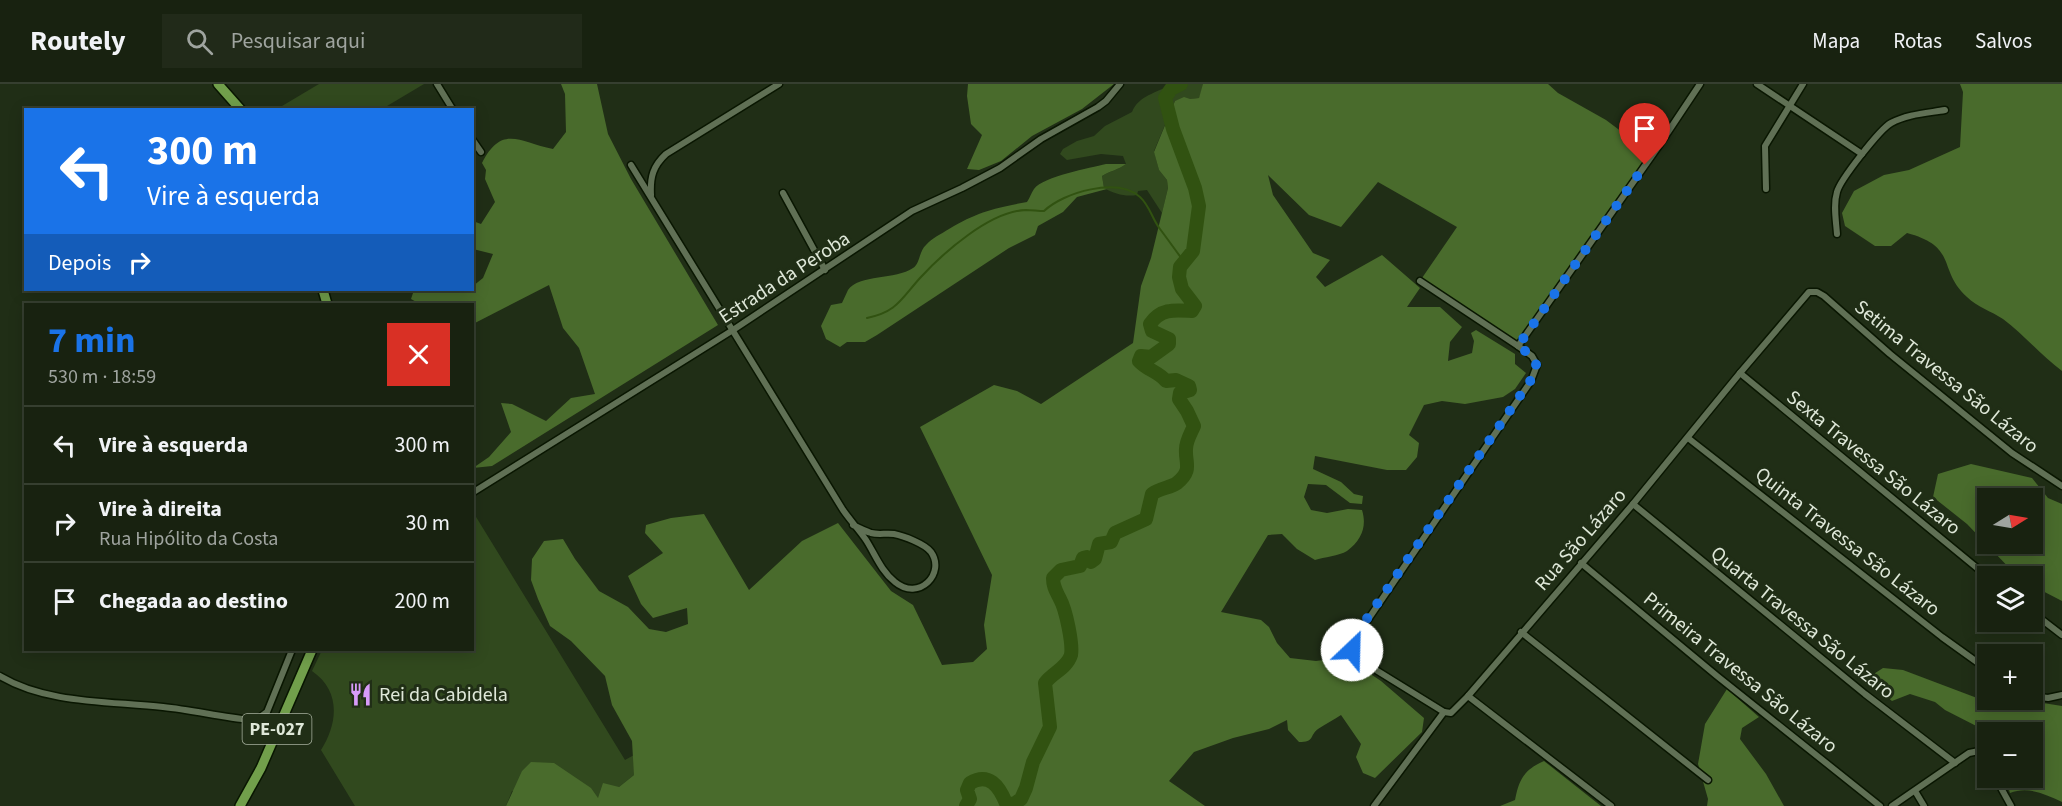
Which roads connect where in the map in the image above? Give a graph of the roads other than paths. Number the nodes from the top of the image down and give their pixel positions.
1 (218, 84) edge
2 (437, 84) edge
3 (780, 84) edge
4 (1120, 84) edge
5 (1700, 84) edge
6 (1758, 84) edge
7 (1803, 84) edge
8 (1790, 106) junction
9 (239, 108) edge
10 (452, 108) edge
11 (1945, 110) dead end
12 (474, 142) edge
13 (481, 152) dead end
14 (1862, 154) junction
15 (631, 165) dead end
16 (1766, 189) dead end
17 (783, 193) dead end
18 (651, 195) junction
19 (1837, 234) dead end
20 (825, 270) junction
21 (1420, 281) dead end
22 (1812, 291) joint
23 (733, 330) junction
24 (1518, 346) junction
25 (1740, 373) junction
26 (1688, 438) junction
27 (2062, 486) edge
28 (474, 492) edge
29 (1633, 504) junction
30 (854, 525) junction
31 (1581, 563) junction
32 (1977, 568) edge
33 (2043, 620) edge
34 (1521, 632) junction
35 (2062, 634) edge
36 (292, 651) edge
37 (312, 651) edge
38 (1977, 662) edge
39 (0, 676) edge
40 (2062, 695) edge
41 (1468, 696) junction
42 (2043, 698) edge
43 (1444, 712) junction
44 (1977, 751) edge
45 (1954, 763) junction
46 (1708, 780) dead end
47 (2001, 788) edge
48 (1916, 791) junction
49 (240, 806) edge
50 (1374, 806) edge
51 (1611, 806) edge
52 (1880, 806) edge
53 (1892, 806) edge
54 (1924, 806) edge
55 (2011, 806) edge

1 - 9 main road
2 - 10 street
3 - 18 street
4 - 20 street, Estrada da Peroba
5 - 24 street
6 - 8 street
7 - 8 street
8 - 14 street
8 - 16 street
11 - 14 street
12 - 13 street
14 - 19 street
15 - 18 street
17 - 20 street
18 - 23 street
20 - 23 street, Estrada da Peroba
21 - 24 street
22 - 25 street, Rua São Lázaro
22 - 27 street, Setima Travessa São Lázaro
23 - 28 street, Estrada da Peroba
23 - 30 street
24 - 43 street
25 - 26 street, Rua São Lázaro
25 - 32 street, Sexta Travessa São Lázaro
26 - 29 street, Rua São Lázaro
26 - 38 street, Quinta Travessa São Lázaro
29 - 31 street, Rua São Lázaro
29 - 45 street, Quarta Travessa São Lázaro
30 - 30 street
31 - 34 street, Rua São Lázaro
31 - 52 street, Primeira Travessa São Lázaro
33 - 35 street
34 - 41 street, Rua São Lázaro
34 - 46 street
36 - 39 street
37 - 49 main road, PE-027
40 - 42 street
41 - 43 street, Rua São Lázaro
41 - 51 street
43 - 50 street, Rua São Lázaro
44 - 45 street
45 - 48 street
47 - 55 street
48 - 53 street
48 - 54 street

